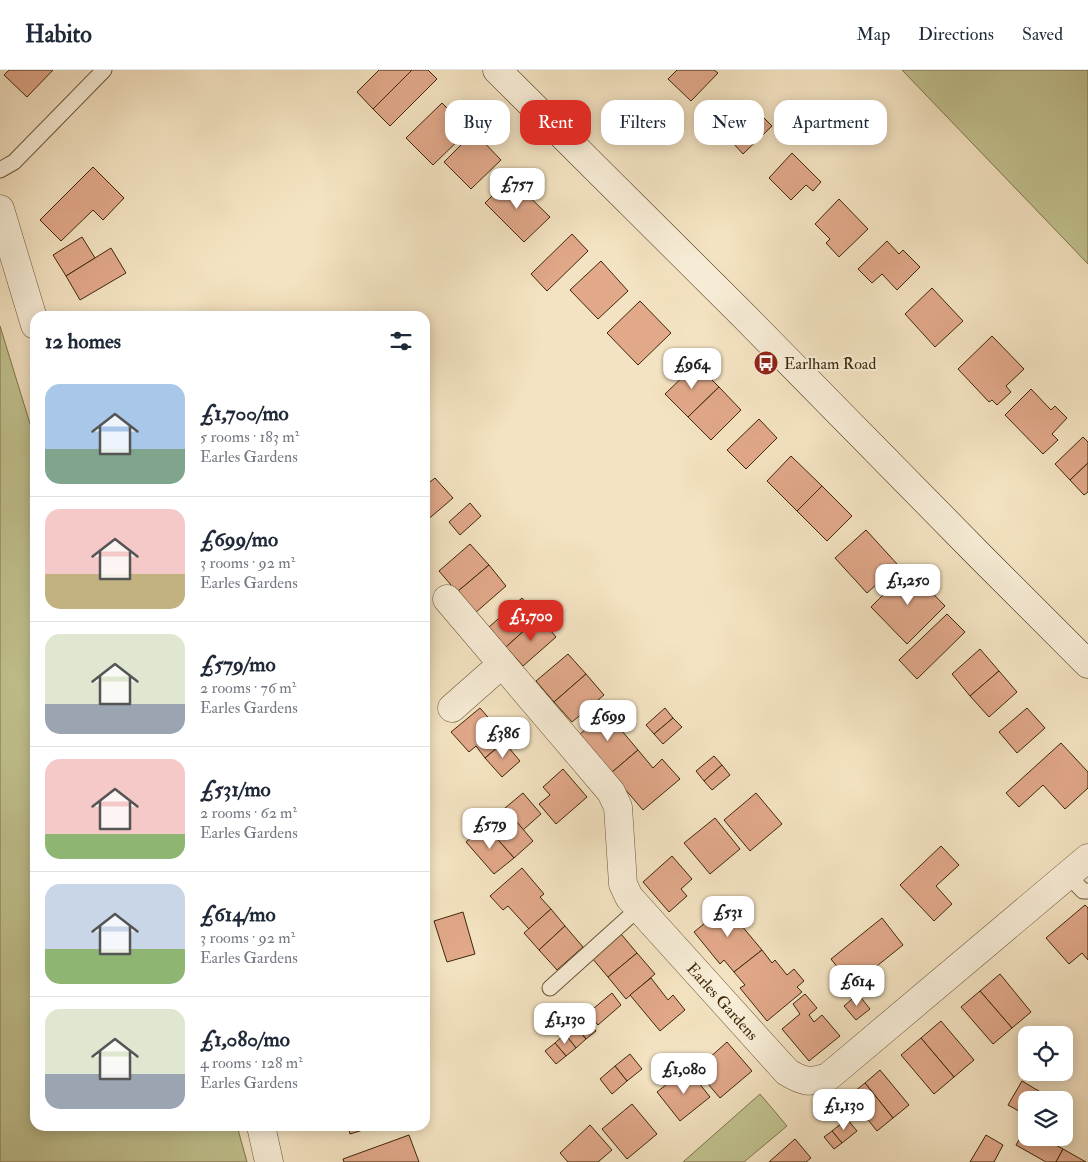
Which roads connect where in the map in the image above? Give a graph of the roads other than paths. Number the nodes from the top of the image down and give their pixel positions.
1 (104, 70) edge
2 (497, 70) edge
3 (0, 170) edge
4 (0, 209) edge
5 (31, 311) edge
6 (447, 600) dead end
7 (502, 664) junction
8 (1088, 664) edge
9 (452, 708) dead end
10 (1081, 874) edge
11 (639, 908) junction
12 (550, 988) dead end
13 (262, 1131) edge
14 (269, 1162) edge

1 - 3 lane
2 - 8 street
4 - 5 street
6 - 7 street, Earles Gardens
7 - 9 street
7 - 11 street, Earles Gardens
10 - 11 street, Earles Gardens
11 - 12 lane
13 - 14 street

